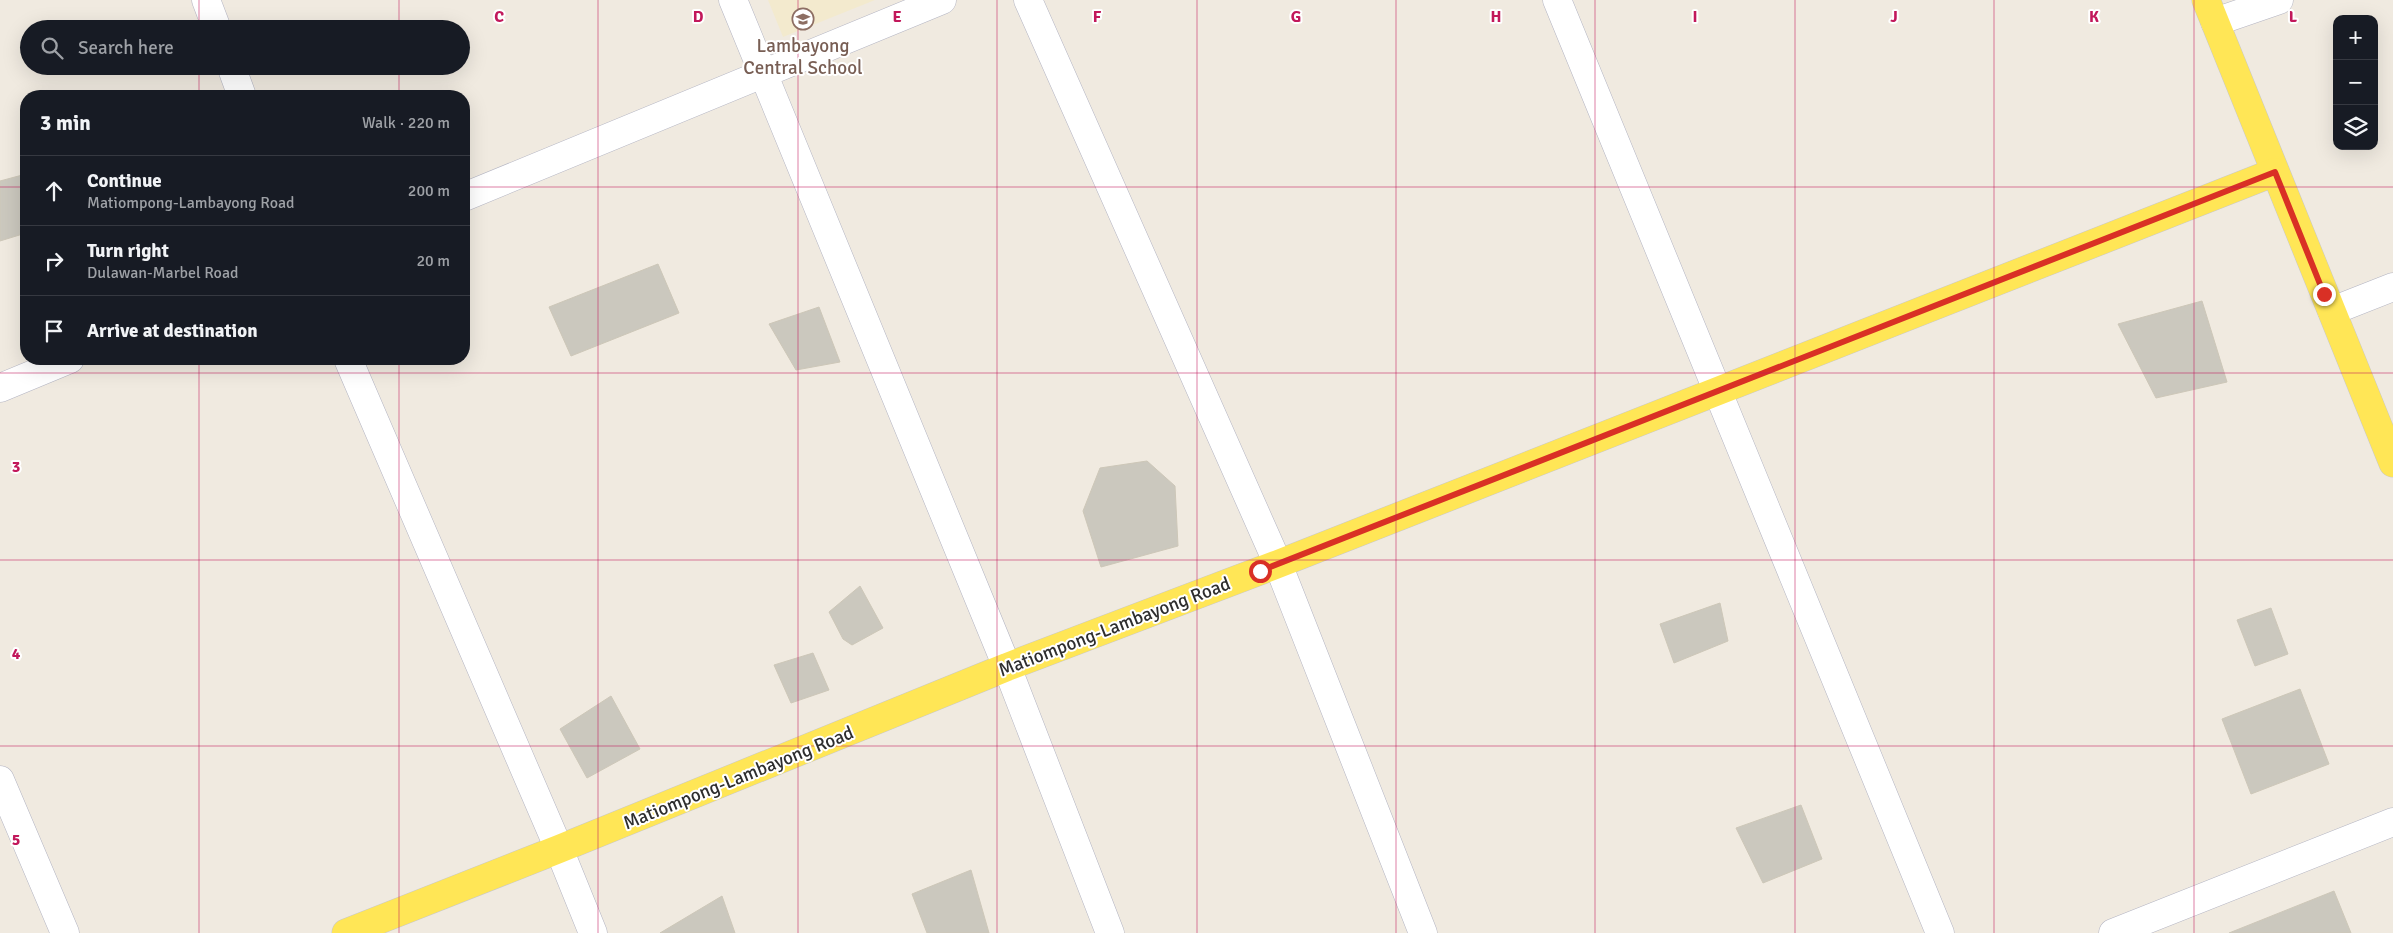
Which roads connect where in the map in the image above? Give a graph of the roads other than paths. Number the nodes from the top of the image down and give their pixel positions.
1 (206, 0) edge
2 (733, 0) edge
3 (942, 0) edge
4 (1028, 0) edge
5 (1557, 0) edge
6 (2279, 0) edge
7 (2211, 11) edge
8 (213, 20) edge
9 (763, 74) junction
10 (234, 75) edge
11 (240, 90) edge
12 (2275, 172) junction
13 (470, 195) edge
14 (2393, 287) edge
15 (2332, 311) junction
16 (56, 365) edge
17 (351, 365) edge
18 (0, 388) edge
19 (1719, 392) junction
20 (2393, 462) edge
21 (1278, 564) junction
22 (1007, 667) junction
23 (0, 780) edge
24 (2393, 822) edge
25 (559, 849) junction
26 (65, 933) edge
27 (346, 933) edge
28 (593, 933) edge
29 (1110, 933) edge
30 (1423, 933) edge
31 (1940, 933) edge
32 (2113, 933) edge

1 - 8 street
2 - 9 street
3 - 9 street
4 - 21 street
5 - 19 street
6 - 7 street
7 - 12 main road
9 - 13 street
9 - 22 street
10 - 11 street
12 - 15 main road
12 - 19 main road, Matiompong-Lambayong Road
14 - 15 street
15 - 20 main road
16 - 18 street
17 - 25 street
19 - 21 main road, Matiompong-Lambayong Road
19 - 31 street
21 - 22 main road, Matiompong-Lambayong Road
21 - 30 street
22 - 25 main road, Matiompong-Lambayong Road
22 - 29 street
23 - 26 street
24 - 32 street
25 - 27 main road, Matiompong-Lambayong Road
25 - 28 street

